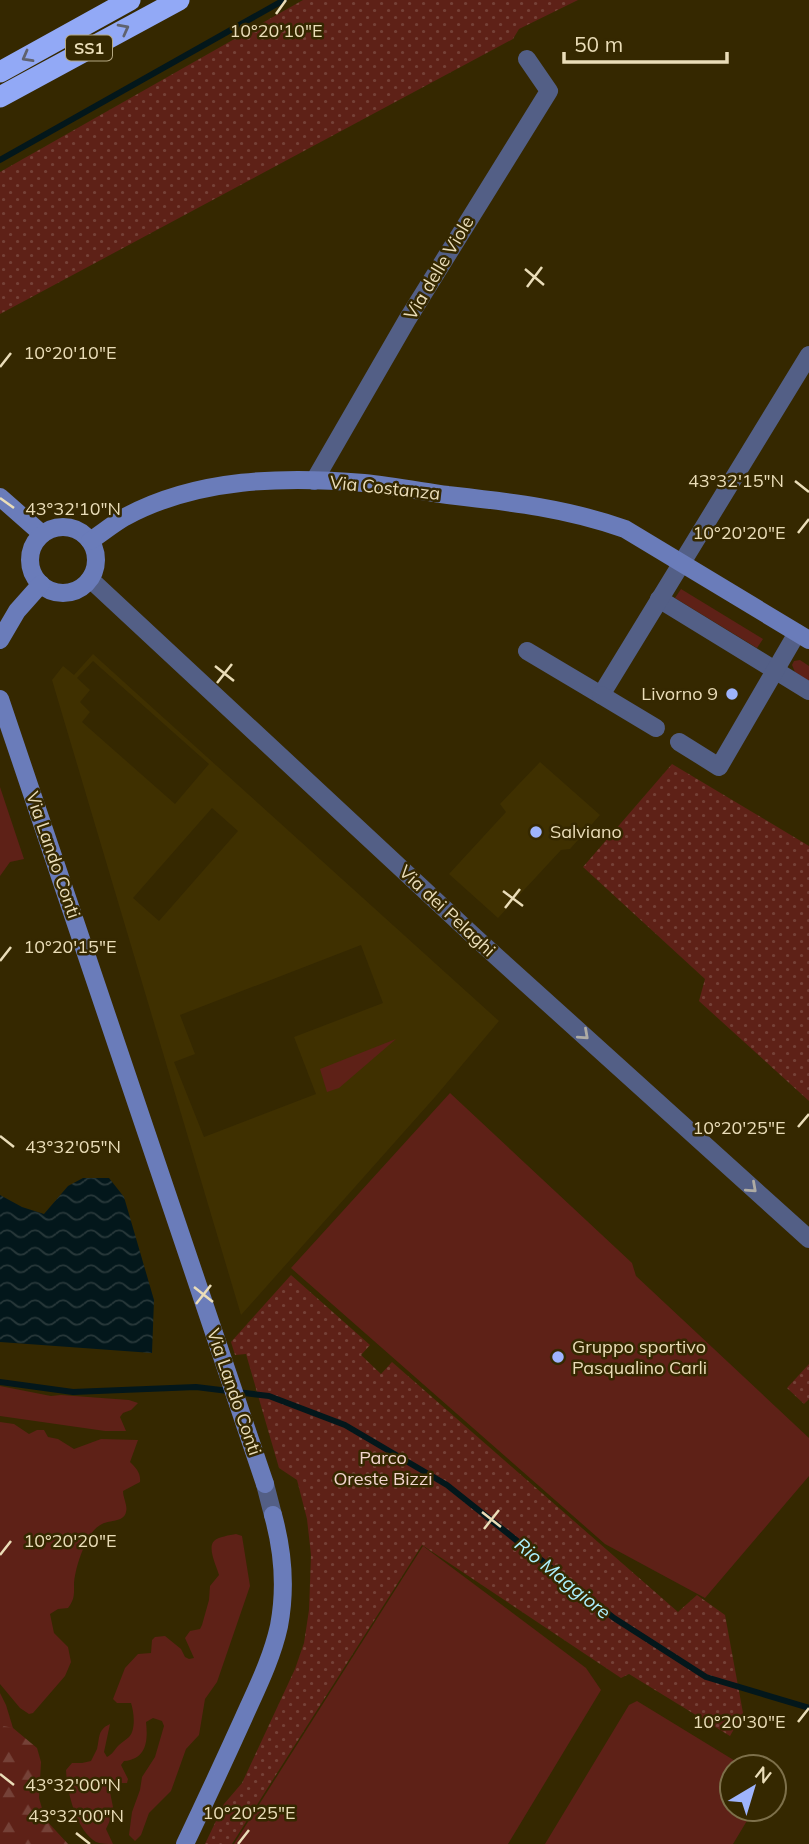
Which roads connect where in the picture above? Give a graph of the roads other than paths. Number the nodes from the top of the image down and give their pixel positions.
1 (130, 0) edge
2 (179, 0) edge
3 (527, 59) dead end
4 (0, 72) edge
5 (0, 97) edge
6 (809, 355) edge
7 (314, 481) junction
8 (0, 497) edge
9 (42, 534) junction
10 (90, 541) junction
11 (681, 562) junction
12 (90, 579) junction
13 (41, 584) junction
14 (659, 599) junction
15 (803, 636) edge
16 (0, 640) edge
17 (527, 650) dead end
18 (775, 670) junction
19 (809, 691) edge
20 (601, 695) junction
21 (0, 699) edge
22 (656, 728) dead end
23 (678, 742) dead end
24 (809, 1239) edge
25 (186, 1844) edge

1 -> 4 highway, SS1
5 -> 2 highway, SS1
3 - 7 street, Via delle Viole
6 - 11 street
7 - 10 street, Via Costanza
7 - 11 street, Via Costanza
8 - 9 street
9 - 10 street
9 - 13 street
10 - 12 street
11 - 14 street
11 - 15 street, Via Costanza
12 - 13 street
12 -> 24 street, Via dei Pelaghi
13 - 16 street
14 - 18 street
14 - 20 street
15 - 18 street, Via Costanza
17 - 20 street
18 - 19 street
18 - 23 street, Via Costanza
20 - 22 street
21 - 25 street, Via Lando Conti

